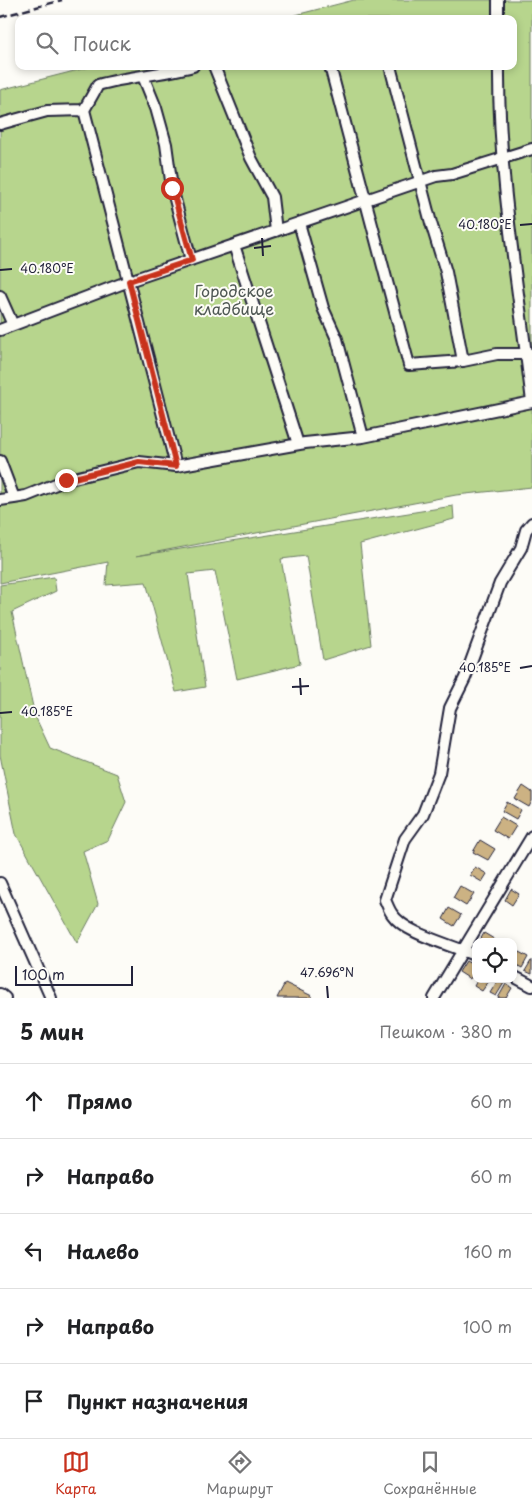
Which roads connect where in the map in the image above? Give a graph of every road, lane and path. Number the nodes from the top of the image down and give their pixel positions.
1 (498, 0) edge
2 (498, 15) edge
3 (179, 70) edge
4 (216, 70) edge
5 (331, 70) edge
6 (391, 70) edge
7 (499, 70) edge
8 (143, 76) junction
9 (84, 110) junction
10 (0, 124) edge
11 (532, 149) edge
12 (502, 159) junction
13 (420, 182) junction
14 (366, 200) junction
15 (298, 223) junction
16 (276, 231) junction
17 (234, 245) junction
18 (192, 260) junction
19 (129, 281) junction
20 (0, 296) edge
21 (13, 325) junction
22 (0, 330) edge
23 (529, 353) edge
24 (463, 361) junction
25 (532, 403) edge
26 (362, 436) junction
27 (298, 444) junction
28 (0, 461) edge
29 (176, 466) junction
30 (14, 498) junction
31 (0, 500) edge
32 (532, 523) edge
33 (532, 836) edge
34 (0, 883) edge
35 (463, 950) junction
36 (472, 954) edge
37 (517, 978) edge
38 (532, 986) edge
39 (0, 994) edge
40 (5, 998) edge
41 (51, 998) edge
42 (434, 998) edge

1 - 2 street
3 - 8 street
4 - 16 street
5 - 14 street
6 - 13 street
7 - 12 street
8 - 9 street
8 - 18 street
9 - 10 street
9 - 19 street
11 - 12 street
12 - 13 street
12 - 23 street
13 - 14 street
13 - 24 street
14 - 15 street
14 - 24 street
15 - 16 street
15 - 26 street
16 - 17 street
17 - 18 street
17 - 27 street
18 - 19 street
19 - 21 street
19 - 29 street
20 - 21 street
21 - 22 street
23 - 24 street
23 - 25 street
25 - 26 street
26 - 27 street
27 - 29 street
28 - 30 street
29 - 30 street
30 - 31 street
32 - 35 street
33 - 35 street
34 - 41 street
35 - 36 street
35 - 42 street
37 - 38 street
39 - 40 street

